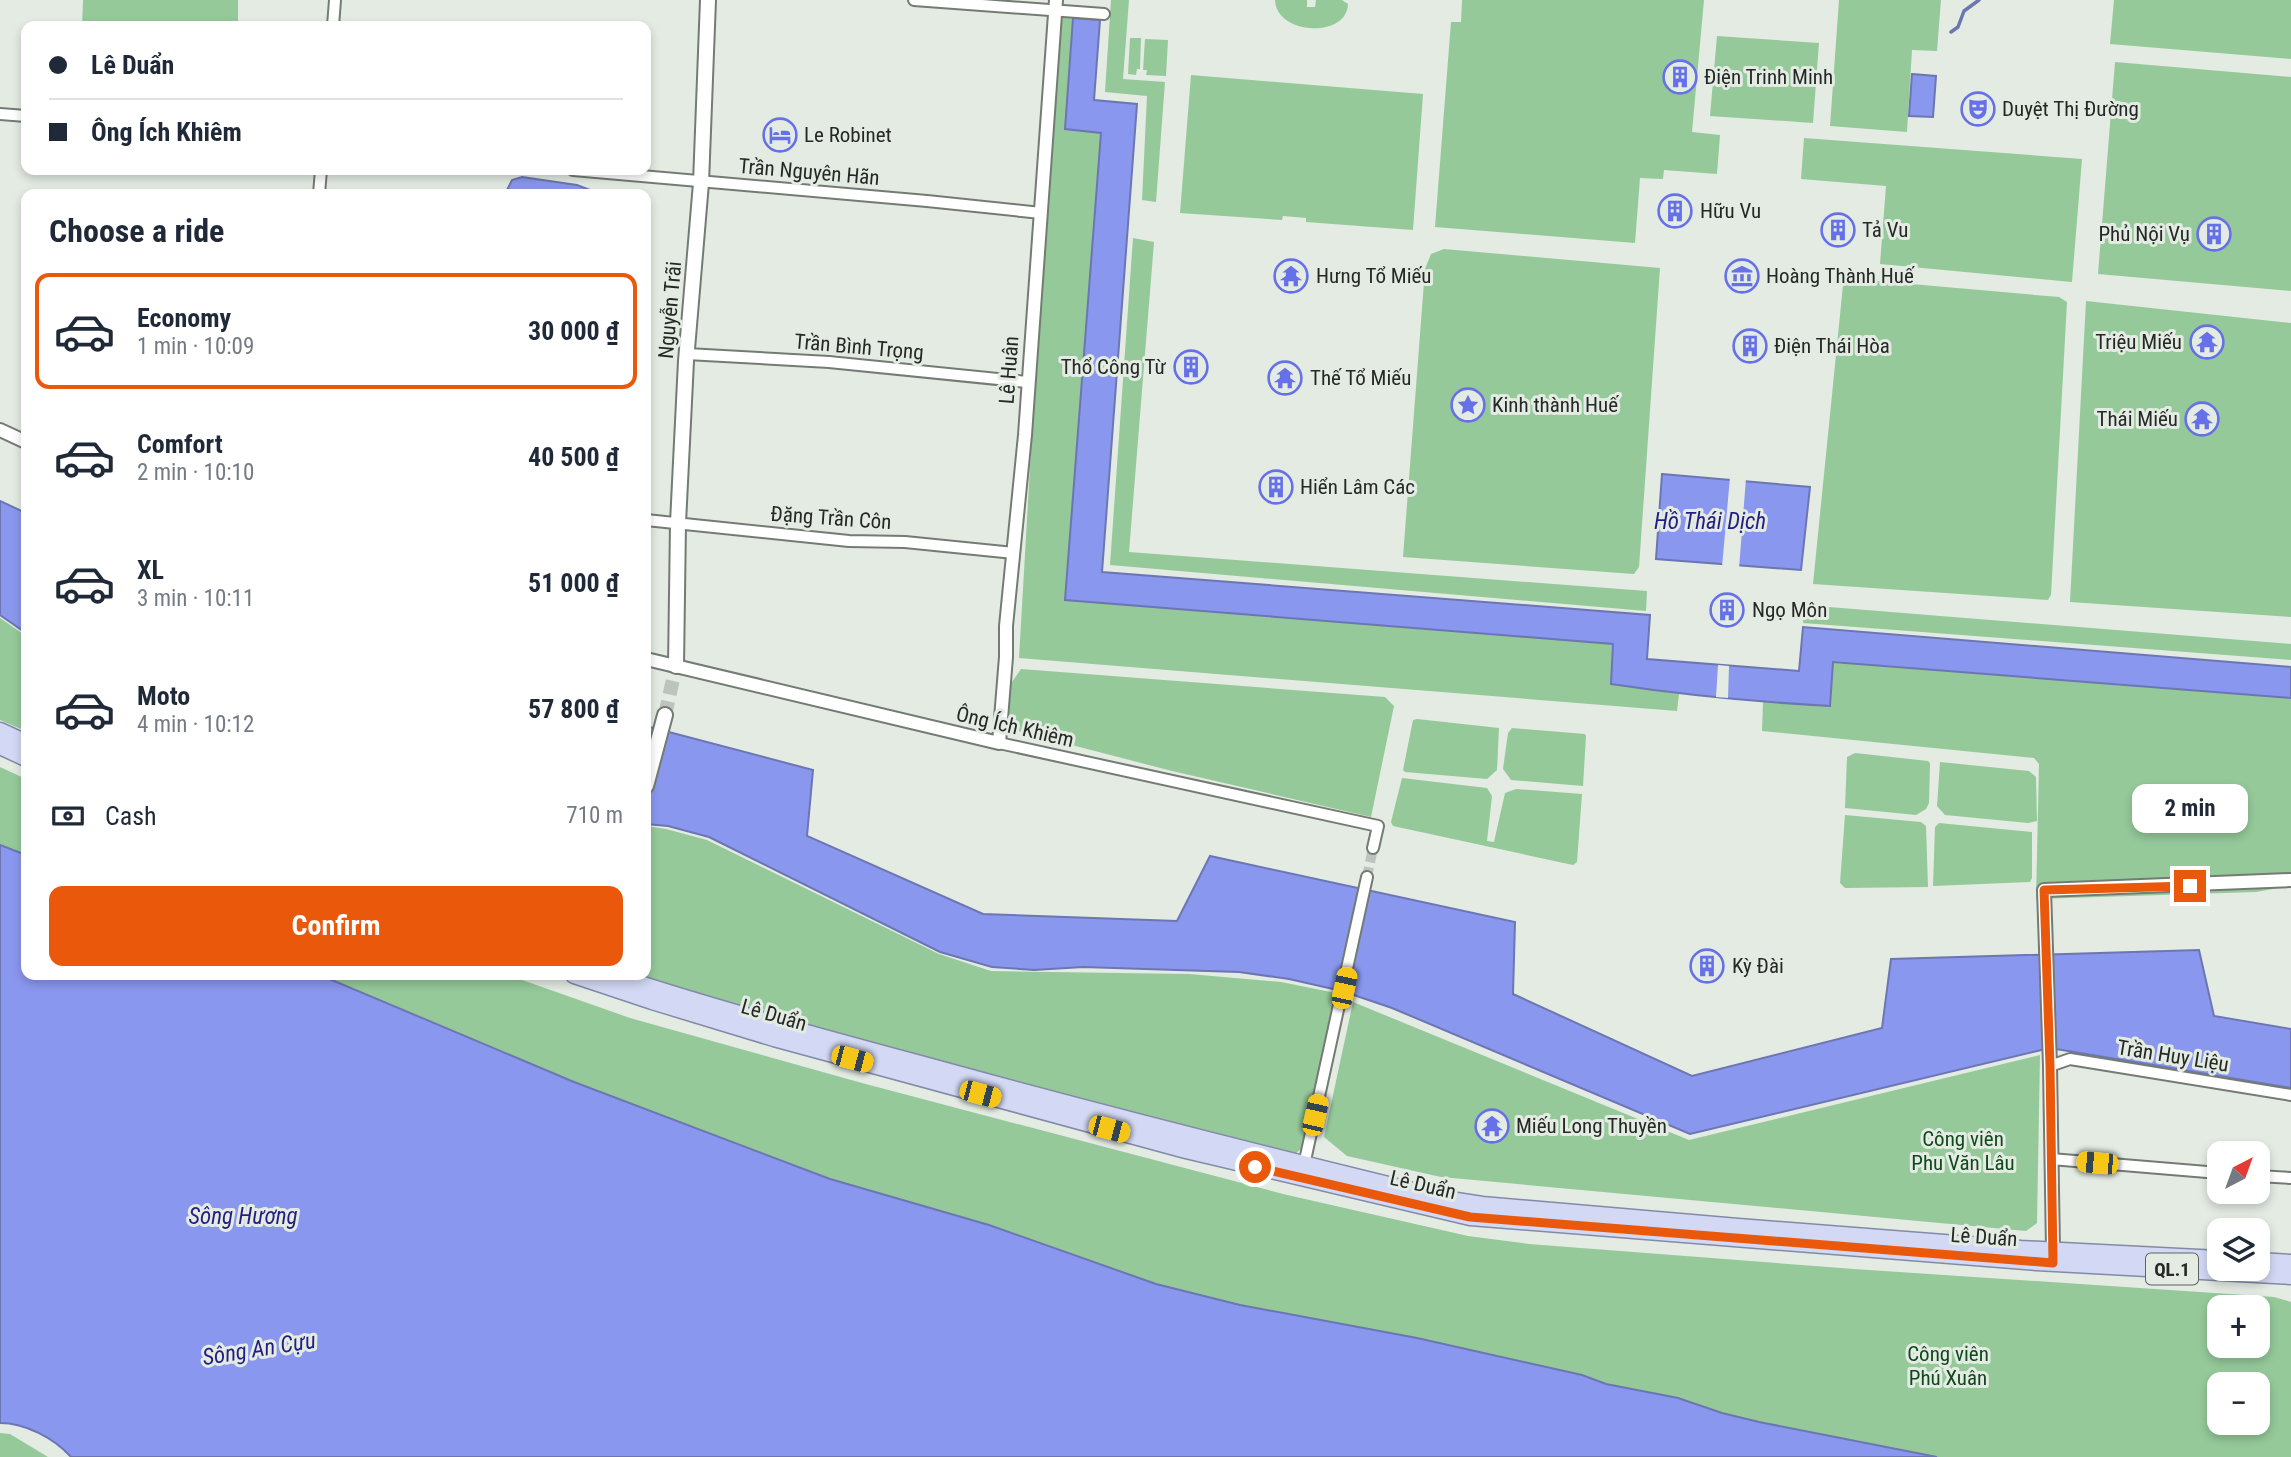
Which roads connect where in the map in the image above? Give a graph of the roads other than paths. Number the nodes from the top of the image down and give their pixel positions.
1 (335, 0) edge
2 (708, 0) edge
3 (914, 0) edge
4 (1055, 6) edge
5 (1104, 14) dead end
6 (333, 21) edge
7 (0, 114) edge
8 (21, 116) edge
9 (622, 175) edge
10 (701, 183) junction
11 (1041, 213) junction
12 (687, 354) junction
13 (1027, 382) junction
14 (0, 430) edge
15 (21, 440) edge
16 (651, 520) edge
17 (678, 523) junction
18 (1014, 553) junction
19 (651, 660) edge
20 (676, 666) junction
21 (665, 715) tunnel mouth
22 (0, 731) edge
23 (21, 741) edge
24 (999, 743) junction
25 (0, 746) edge
26 (21, 756) edge
27 (651, 767) edge
28 (1373, 848) tunnel mouth
29 (1367, 877) tunnel mouth
30 (2291, 880) edge
31 (599, 980) edge
32 (627, 980) edge
33 (2050, 1060) junction
34 (2291, 1095) edge
35 (2052, 1159) junction
36 (1302, 1171) junction
37 (2207, 1172) edge
38 (2270, 1177) edge
39 (2291, 1178) edge
40 (2053, 1256) junction
41 (2207, 1259) edge
42 (2291, 1263) edge
43 (2207, 1265) edge
44 (2270, 1266) edge
45 (2270, 1270) edge
46 (2270, 1273) edge
47 (2291, 1276) edge
48 (2291, 1284) edge

1 - 6 street
2 - 10 main road, Nguyễn Trãi
3 - 4 street
4 - 5 street
4 - 11 street, Lê Huân
7 - 8 street
9 - 10 street, Trần Nguyên Hãn
10 - 11 street, Trần Nguyên Hãn
10 - 12 main road, Nguyễn Trãi
11 - 13 street, Lê Huân
12 - 13 street, Trần Bình Trọng
12 - 17 main road, Nguyễn Trãi
13 - 18 street, Lê Huân
14 - 15 street
16 - 17 street, Đặng Trần Côn
17 - 18 street, Đặng Trần Côn
17 - 20 main road, Nguyễn Trãi
18 - 24 street, Lê Huân
19 - 20 street, Ông Ích Khiêm
20 - 24 street, Ông Ích Khiêm
21 - 27 main road
22 - 23 main road
24 - 28 street, Ông Ích Khiêm
25 - 26 main road
29 - 36 street
30 - 33 street
31 - 36 main road, Lê Duẩn / QL.1
32 - 36 main road, Lê Duẩn / QL.1
33 - 34 street, Trần Huy Liệu
33 - 35 street
35 - 37 street
35 - 40 street
36 - 40 main road, Lê Duẩn / QL.1
38 - 39 street
40 - 41 main road, Lê Duẩn / QL.1
40 - 43 main road, Lê Duẩn / QL.1
42 - 44 main road, Lê Duẩn / QL.1
45 - 47 main road, Lê Duẩn / QL.1
46 - 48 main road, QL.1

